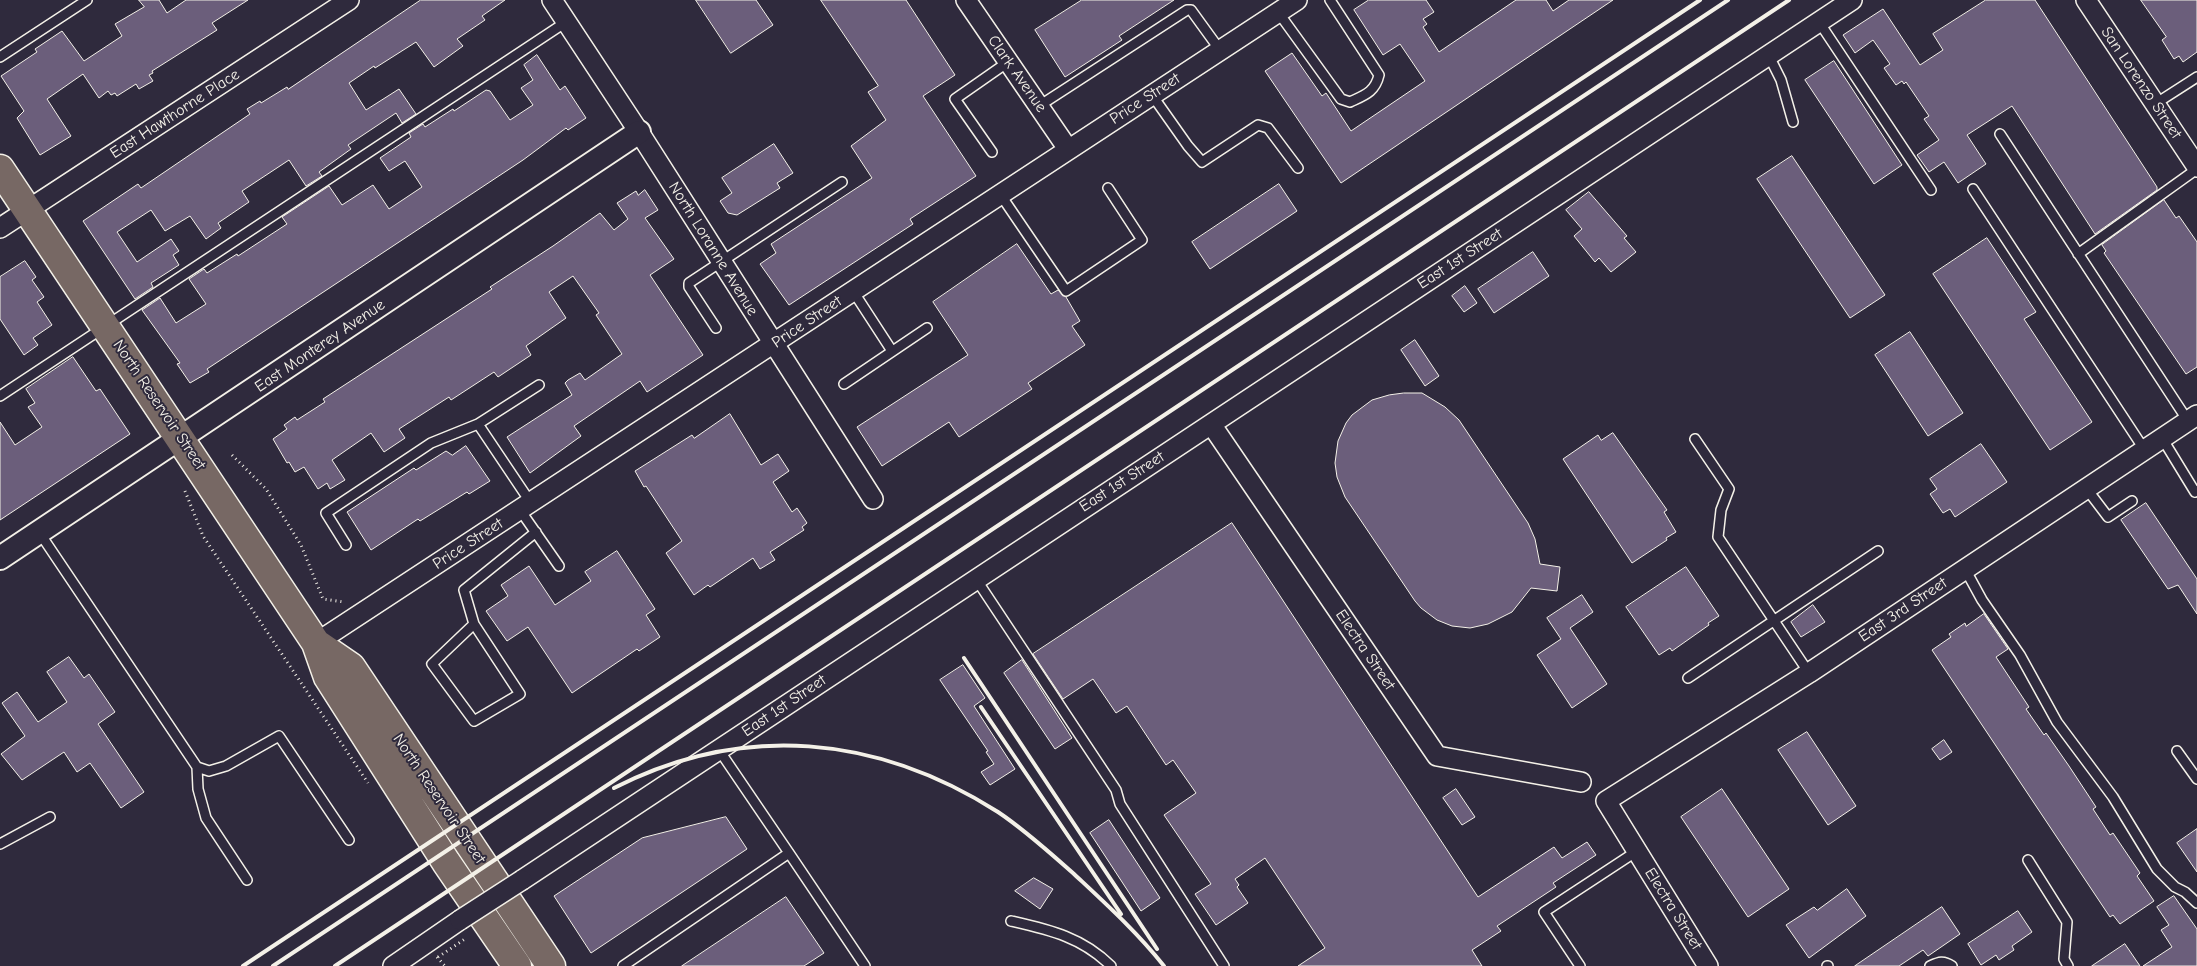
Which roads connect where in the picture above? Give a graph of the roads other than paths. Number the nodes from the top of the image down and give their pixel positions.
1 (87, 0) edge
2 (349, 0) edge
3 (552, 0) edge
4 (966, 0) edge
5 (1297, 0) edge
6 (1330, 0) edge
7 (1852, 0) edge
8 (2086, 0) edge
9 (1278, 12) junction
10 (566, 22) junction
11 (1819, 22) junction
12 (1220, 50) junction
13 (1769, 56) junction
14 (0, 57) edge
15 (1008, 62) junction
16 (2197, 76) edge
17 (1152, 95) junction
18 (2155, 104) junction
19 (1039, 106) junction
20 (1793, 122) dead end
21 (640, 132) junction
22 (2000, 134) dead end
23 (1068, 149) junction
24 (992, 152) dead end
25 (1298, 168) dead end
26 (2197, 168) edge
27 (0, 169) edge
28 (842, 182) dead end
29 (1108, 188) dead end
30 (1972, 189) dead end
31 (1931, 190) dead end
32 (1000, 194) junction
33 (27, 210) junction
34 (0, 228) edge
35 (2078, 254) junction
36 (721, 261) junction
37 (853, 292) junction
38 (106, 326) junction
39 (716, 328) dead end
40 (927, 328) dead end
41 (774, 344) junction
42 (892, 351) junction
43 (844, 384) dead end
44 (539, 385) dead end
45 (0, 396) edge
46 (2192, 418) edge
47 (478, 424) junction
48 (1210, 424) junction
49 (182, 438) junction
50 (2162, 438) junction
51 (1696, 439) dead end
52 (2144, 449) junction
53 (2086, 488) junction
54 (2197, 490) edge
55 (873, 499) dead end
56 (2132, 501) dead end
57 (526, 506) junction
58 (39, 532) junction
59 (536, 532) junction
60 (346, 545) dead end
61 (1878, 551) dead end
62 (0, 558) edge
63 (559, 566) dead end
64 (1964, 568) junction
65 (976, 578) junction
66 (1773, 620) junction
67 (474, 624) junction
68 (316, 643) junction
69 (1809, 672) junction
70 (1688, 678) dead end
71 (720, 750) junction
72 (2177, 751) dead end
73 (197, 767) junction
74 (2197, 780) edge
75 (1581, 782) dead end
76 (1606, 801) joint
77 (50, 817) dead end
78 (349, 840) dead end
79 (0, 844) edge
80 (1637, 851) junction
81 (789, 853) junction
82 (2028, 860) dead end
83 (248, 880) dead end
84 (2197, 903) edge
85 (1011, 921) dead end
86 (393, 966) edge
87 (517, 966) edge
88 (551, 966) edge
89 (623, 966) edge
90 (865, 966) edge
91 (1111, 966) edge
92 (1224, 966) edge
93 (1580, 966) edge
94 (1708, 966) edge
95 (1930, 966) edge
96 (1952, 966) edge
97 (2068, 966) edge

1 - 14 lane
2 - 33 street, East Hawthorne Place
3 - 10 street, North Loranne Avenue
4 - 15 street, Clark Avenue
5 - 9 street, Price Street
6 - 9 lane
7 - 11 street, East 1st Street
8 - 18 street, San Lorenzo Street
9 - 12 street, Price Street
10 - 21 street, North Loranne Avenue
10 - 38 lane
11 - 13 street, East 1st Street
11 - 31 lane
12 - 17 street, Price Street
12 - 19 lane
13 - 20 lane
13 - 48 street, East 1st Street
15 - 19 street, Clark Avenue
15 - 24 lane
16 - 18 lane
17 - 23 street, Price Street
17 - 25 lane
18 - 26 street, San Lorenzo Street
19 - 23 street, Clark Avenue
21 - 36 street, North Loranne Avenue
21 - 49 street, East Monterey Avenue
22 - 35 lane
23 - 32 street, Price Street
26 - 35 lane
27 - 33 main road, North Reservoir Street
28 - 36 lane
29 - 32 lane
30 - 52 lane
32 - 37 street, Price Street
33 - 34 street, East Hawthorne Place
33 - 38 main road, North Reservoir Street
35 - 46 lane
36 - 39 lane
36 - 41 street, North Loranne Avenue
37 - 41 street, Price Street
37 - 42 lane
38 - 45 lane
38 - 49 main road, North Reservoir Street
40 - 42 lane
41 - 55 street, North Loranne Avenue
41 - 57 street, Price Street
42 - 43 lane
44 - 47 lane
46 - 50 street, East 3rd Street
47 - 57 lane
47 - 60 lane
48 - 65 street, East 1st Street
48 - 75 street, Electra Street
49 - 58 street, East Monterey Avenue
49 - 68 main road, North Reservoir Street
50 - 52 street, East 3rd Street
50 - 54 lane
51 - 66 lane
52 - 53 street, East 3rd Street
53 - 56 lane
53 - 64 street, East 3rd Street
57 - 59 lane
57 - 68 street, Price Street
58 - 62 street, East Monterey Avenue
58 - 73 lane
59 - 63 lane
59 - 67 lane
61 - 66 lane
64 - 69 street, East 3rd Street
64 - 84 lane
65 - 71 street, East 1st Street
65 - 92 lane
66 - 69 lane
66 - 70 lane
67 - 67 lane
68 - 87 main road, North Reservoir Street
68 - 88 main road, North Reservoir Street
69 - 76 street, East 3rd Street
71 - 81 lane
71 - 86 street, East 1st Street, bridge
72 - 74 lane
73 - 78 lane
73 - 83 lane
76 - 80 street, Electra Street
77 - 79 lane
80 - 93 lane
80 - 94 street, Electra Street
81 - 89 lane
81 - 90 lane
82 - 97 lane
85 - 91 lane
95 - 96 lane

